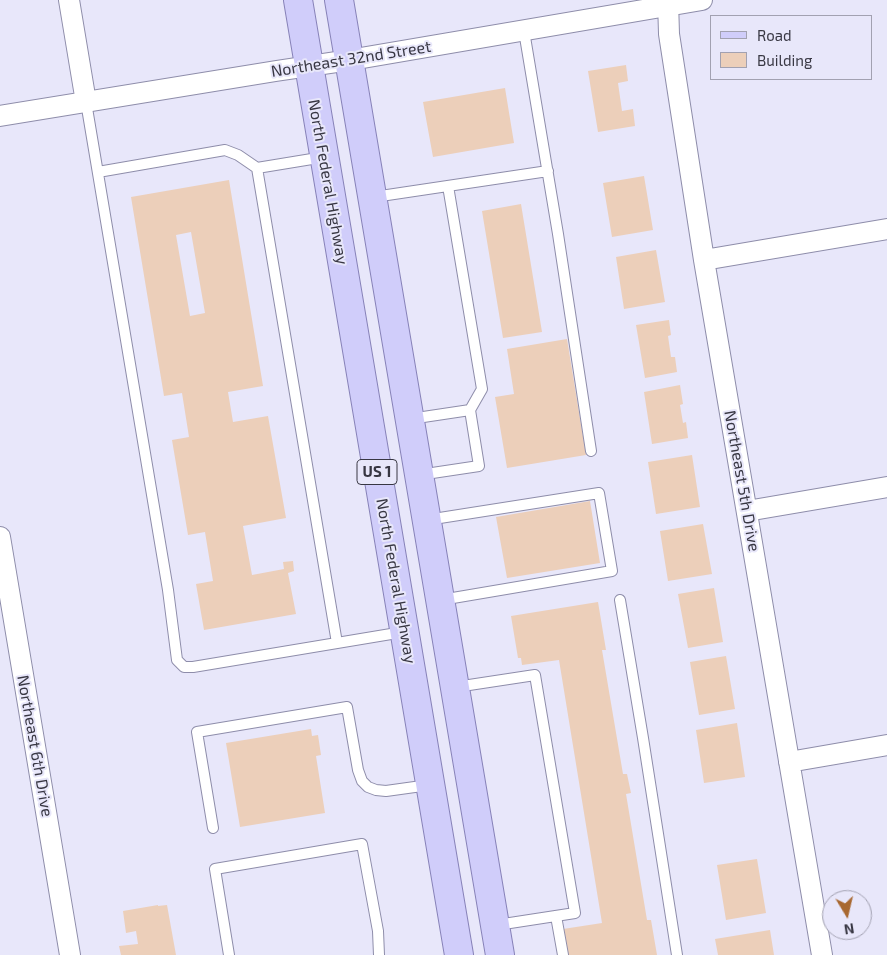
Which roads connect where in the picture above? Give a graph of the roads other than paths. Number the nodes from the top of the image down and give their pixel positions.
1 (69, 0) edge
2 (298, 0) edge
3 (339, 0) edge
4 (702, 0) edge
5 (668, 3) edge
6 (524, 31) junction
7 (350, 60) junction
8 (309, 66) junction
9 (86, 102) junction
10 (0, 116) edge
11 (324, 158) junction
12 (256, 168) junction
13 (548, 171) junction
14 (98, 172) junction
15 (448, 186) junction
16 (373, 197) junction
17 (887, 229) edge
18 (704, 260) junction
19 (470, 410) junction
20 (410, 419) junction
21 (591, 451) dead end
22 (419, 475) junction
23 (887, 487) edge
24 (747, 511) junction
25 (427, 520) junction
26 (0, 538) edge
27 (440, 600) junction
28 (620, 600) dead end
29 (404, 632) junction
30 (8, 638) edge
31 (337, 643) junction
32 (455, 687) junction
33 (887, 746) edge
34 (789, 762) junction
35 (430, 785) junction
36 (213, 828) dead end
37 (556, 916) junction
38 (495, 926) junction
39 (70, 955) edge
40 (229, 955) edge
41 (379, 955) edge
42 (459, 955) edge
43 (500, 955) edge
44 (563, 955) edge
45 (677, 955) edge
46 (822, 955) edge

1 - 9 street
2 - 8 main road, North Federal Highway / US 1
3 - 7 main road, US 1
4 - 5 street, Northeast 32nd Street
5 - 6 street, Northeast 32nd Street
5 - 18 street, Northeast 5th Drive
6 - 7 street, Northeast 32nd Street
6 - 13 lane
7 - 8 street, Northeast 32nd Street
7 - 16 main road, US 1
8 - 9 street, Northeast 32nd Street
8 - 11 main road, North Federal Highway / US 1
9 - 10 street, Northeast 32nd Street
9 - 14 lane
11 - 12 lane
11 - 29 main road, North Federal Highway / US 1
12 - 14 lane
12 - 31 lane
13 - 15 lane
13 - 21 lane
14 - 31 lane
15 - 16 lane
15 - 19 lane
16 - 20 main road, US 1
17 - 18 street
18 - 24 street, Northeast 5th Drive
19 - 20 lane
19 - 22 lane
20 - 22 main road, US 1
22 - 25 main road, US 1
23 - 24 street
24 - 34 street, Northeast 5th Drive
25 - 27 main road, US 1
25 - 27 lane
26 - 30 street, Northeast 6th Drive
27 - 32 main road, US 1
28 - 45 lane
29 - 31 lane
29 - 35 main road, North Federal Highway / US 1
30 - 39 street, Northeast 6th Drive
32 - 37 lane
32 - 38 main road, US 1
33 - 34 street
34 - 46 street, Northeast 5th Drive
35 - 36 lane
35 - 42 main road, North Federal Highway / US 1
37 - 38 lane
37 - 44 lane
38 - 43 main road, US 1
40 - 41 lane

